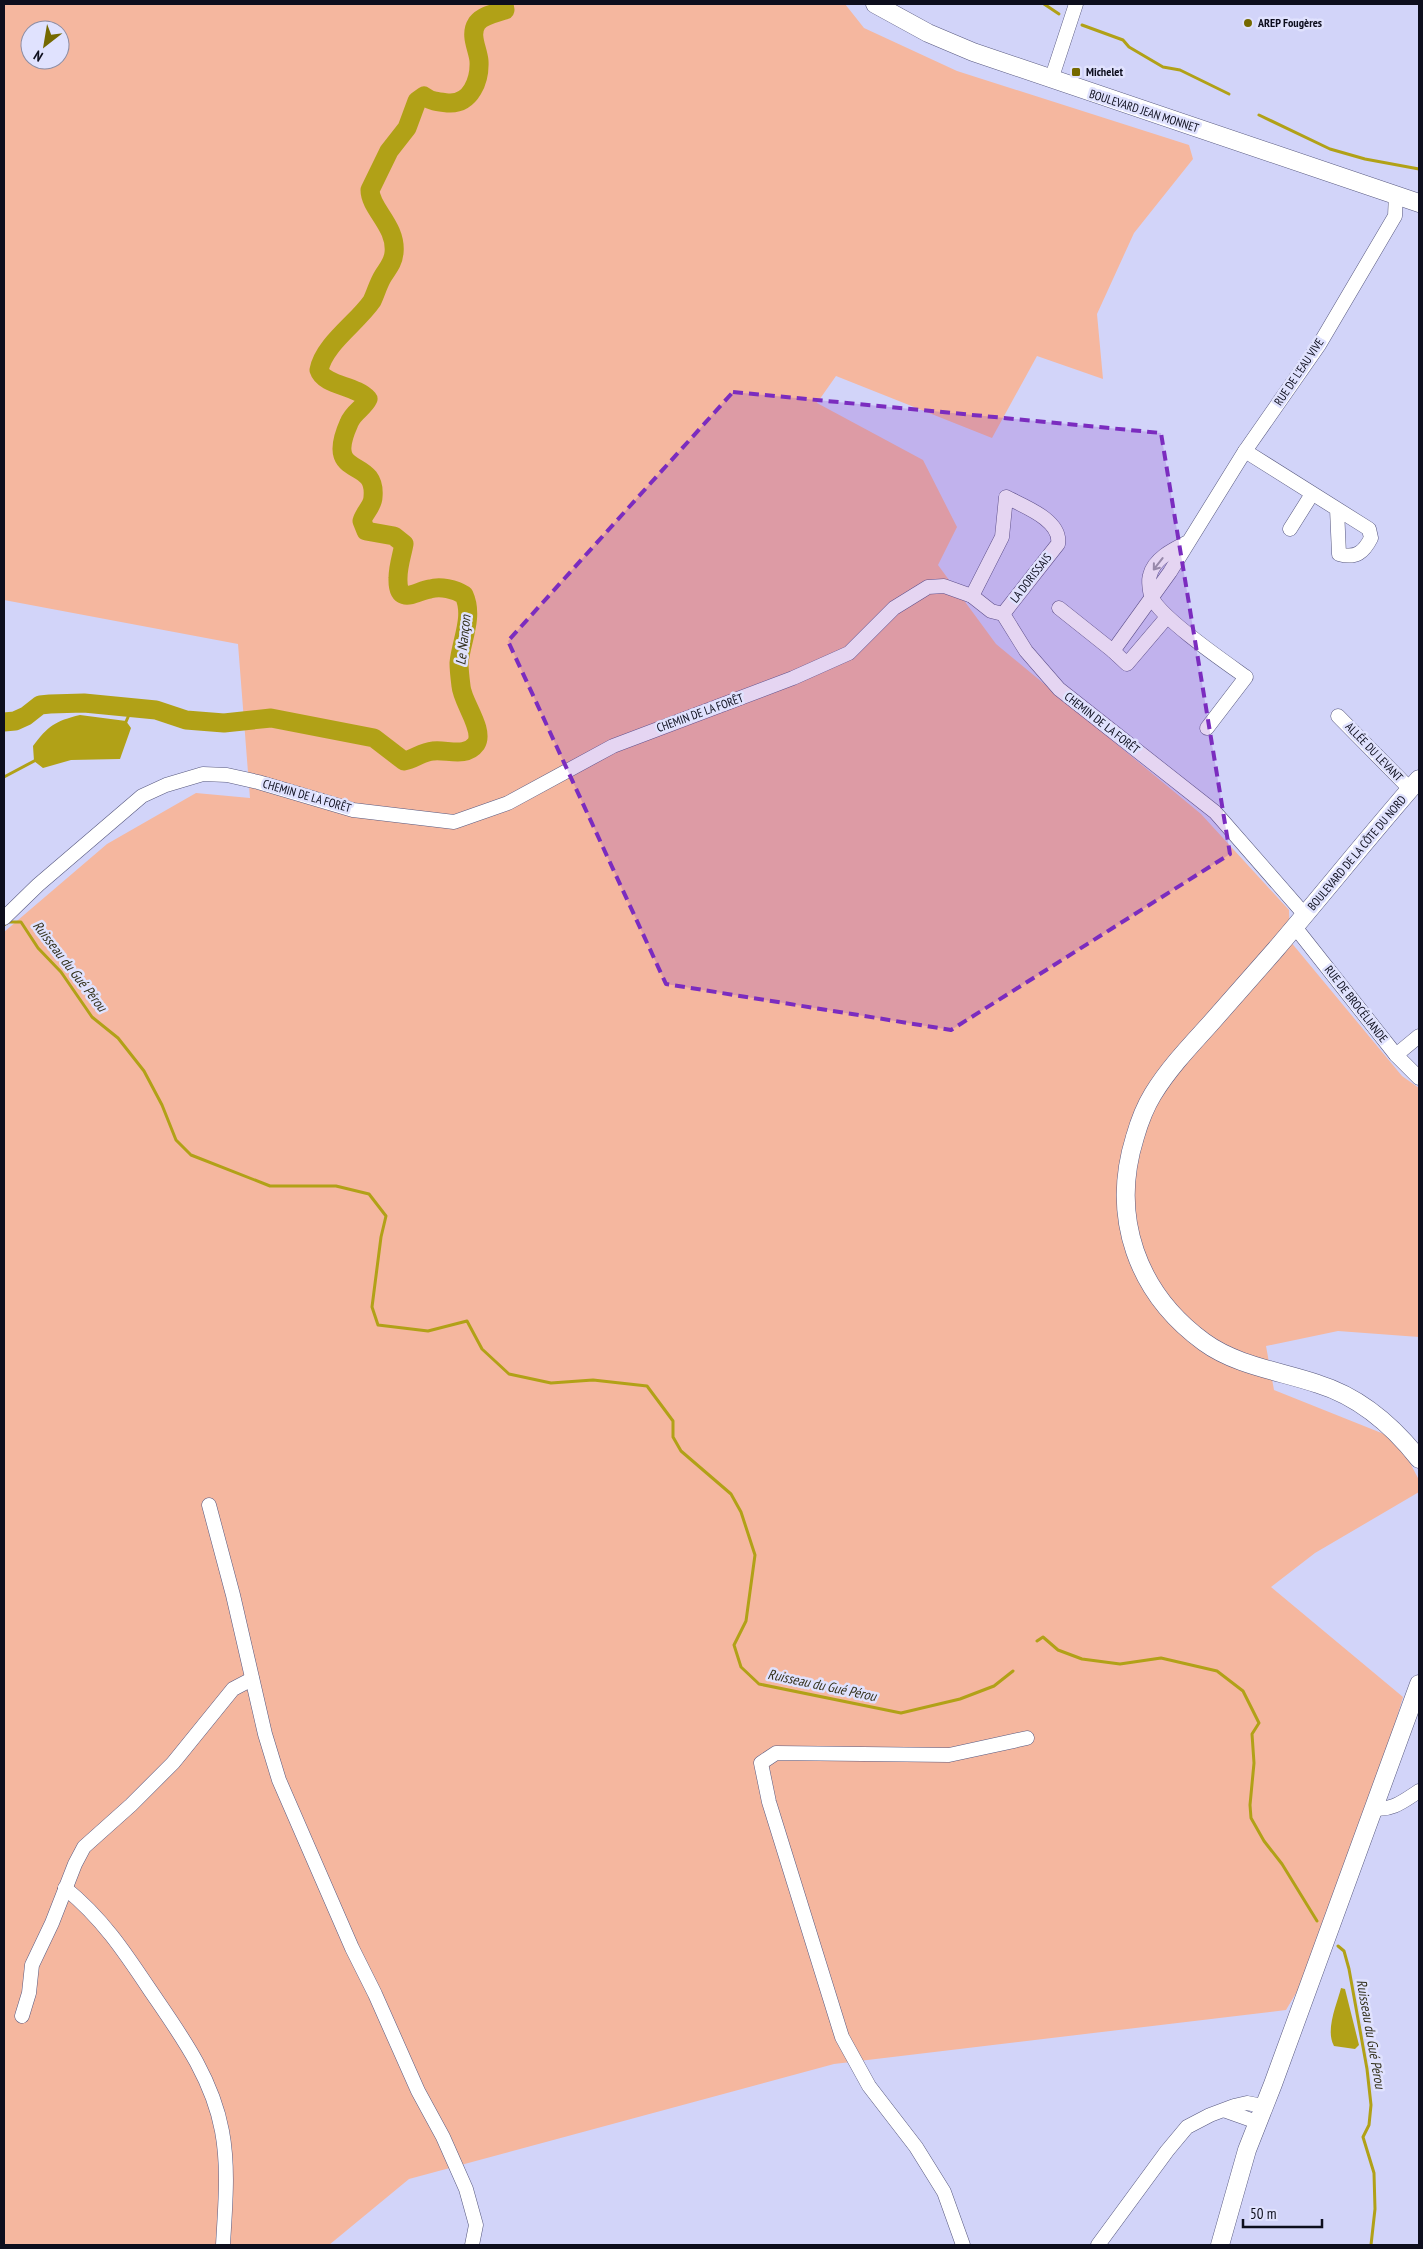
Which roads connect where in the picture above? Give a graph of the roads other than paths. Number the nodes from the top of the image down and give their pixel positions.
1 (874, 4) edge
2 (1076, 4) edge
3 (1051, 80) junction
4 (1396, 194) junction
5 (1419, 203) edge
6 (1245, 451) junction
7 (1312, 494) junction
8 (1337, 509) dead end
9 (1290, 529) dead end
10 (972, 596) junction
11 (1152, 598) junction
12 (1059, 608) dead end
13 (1003, 614) junction
14 (1167, 616) junction
15 (1113, 651) junction
16 (1338, 716) dead end
17 (1207, 728) dead end
18 (1415, 784) edge
19 (4, 918) edge
20 (1300, 921) junction
21 (1419, 1036) edge
22 (1396, 1055) junction
23 (1419, 1078) edge
24 (1419, 1459) edge
25 (208, 1505) dead end
26 (252, 1679) junction
27 (1419, 1684) edge
28 (1027, 1738) dead end
29 (1419, 1791) edge
30 (1374, 1808) junction
31 (65, 1888) junction
32 (22, 2016) dead end
33 (1260, 2114) junction
34 (223, 2245) edge
35 (472, 2245) edge
36 (963, 2245) edge
37 (1098, 2245) edge
38 (1220, 2245) edge

1 - 3 main road, BOULEVARD JEAN MONNET
2 - 3 street
3 - 4 main road, BOULEVARD JEAN MONNET
4 - 5 main road, BOULEVARD JEAN MONNET
4 - 6 street, RUE DE L'EAU VIVE
6 - 7 street
6 - 11 street, RUE DE L'EAU VIVE
7 - 8 street
7 - 9 street
10 - 13 street, CHEMIN DE LA FORÊT
10 - 13 street, LA DORISSAIS
10 - 19 street, CHEMIN DE LA FORÊT
11 - 14 street
11 - 15 street, RUE DE L'EAU VIVE
12 - 15 street
13 - 20 street, CHEMIN DE LA FORÊT
14 - 15 street
14 - 17 street
16 - 18 street, ALLÉE DU LEVANT
18 - 20 main road, BOULEVARD DE LA CÔTE DU NORD
20 - 22 street, RUE DE BROCÉLIANDE
20 - 24 main road, BOULEVARD DE LA CÔTE DU NORD
21 - 22 street
22 - 23 street, RUE DE BROCÉLIANDE
25 - 26 street
26 - 31 street
26 - 35 street
27 - 30 main road
28 - 36 street
29 - 30 street
30 - 33 main road
31 - 32 street
31 - 34 street
33 - 37 street
33 - 38 main road

